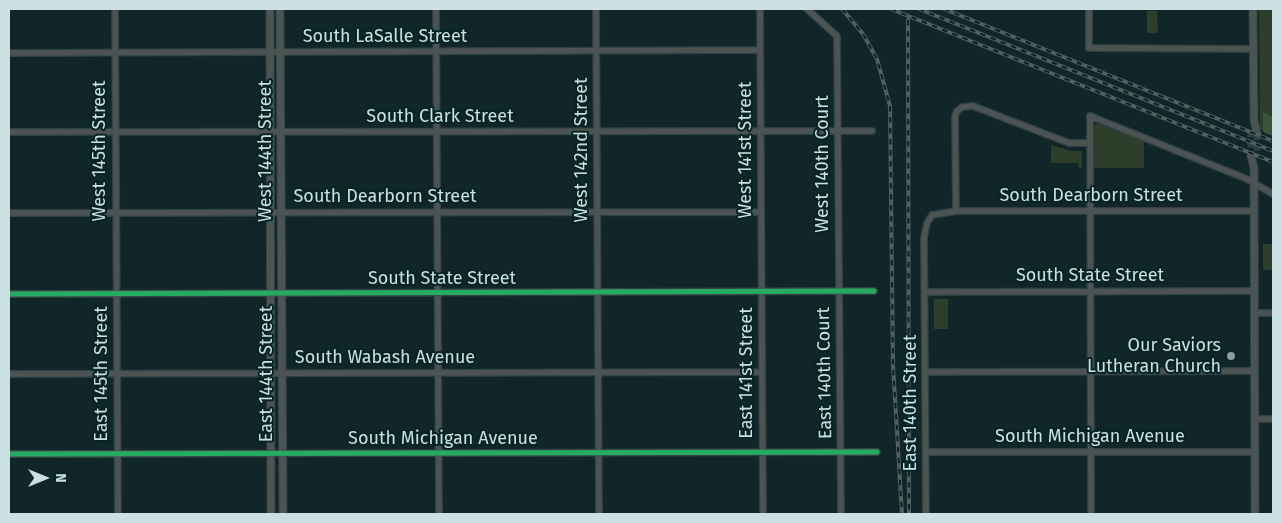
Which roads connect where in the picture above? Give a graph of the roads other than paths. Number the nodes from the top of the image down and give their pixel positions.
1 (115, 9) edge
2 (270, 9) edge
3 (280, 9) edge
4 (436, 9) edge
5 (596, 9) edge
6 (760, 9) edge
7 (807, 9) edge
8 (1089, 9) edge
9 (1253, 9) edge
10 (1254, 49) junction
11 (760, 50) junction
12 (596, 51) junction
13 (270, 52) junction
14 (280, 52) junction
15 (437, 52) junction
16 (9, 53) edge
17 (115, 53) junction
18 (761, 131) junction
19 (838, 131) junction
20 (872, 131) dead end
21 (1254, 131) tunnel mouth
22 (9, 132) edge
23 (115, 132) junction
24 (270, 132) junction
25 (281, 132) junction
26 (437, 132) junction
27 (597, 132) junction
28 (1090, 143) junction
29 (1254, 157) tunnel mouth
30 (1254, 184) junction
31 (1273, 194) edge
32 (956, 211) junction
33 (1090, 211) junction
34 (1254, 211) junction
35 (271, 212) junction
36 (281, 212) junction
37 (437, 212) junction
38 (597, 212) junction
39 (761, 212) junction
40 (9, 213) edge
41 (116, 213) junction
42 (929, 217) joint
43 (762, 291) junction
44 (839, 291) junction
45 (874, 291) dead end
46 (1091, 291) junction
47 (1254, 291) junction
48 (438, 292) junction
49 (598, 292) junction
50 (925, 292) junction
51 (271, 293) junction
52 (282, 293) junction
53 (9, 294) edge
54 (116, 294) junction
55 (1254, 313) junction
56 (1273, 313) edge
57 (1091, 371) junction
58 (1254, 371) junction
59 (598, 372) junction
60 (762, 372) junction
61 (926, 372) junction
62 (271, 373) junction
63 (282, 373) junction
64 (438, 373) junction
65 (9, 374) edge
66 (117, 374) junction
67 (1255, 419) junction
68 (1273, 419) edge
69 (599, 452) junction
70 (762, 452) junction
71 (841, 452) junction
72 (877, 452) dead end
73 (926, 452) junction
74 (1091, 452) junction
75 (1255, 452) junction
76 (117, 453) junction
77 (271, 453) junction
78 (282, 453) junction
79 (438, 453) junction
80 (9, 454) edge
81 (118, 514) edge
82 (271, 514) edge
83 (283, 514) edge
84 (438, 514) edge
85 (599, 514) edge
86 (763, 514) edge
87 (841, 514) edge
88 (926, 514) edge
89 (1091, 514) edge
90 (1255, 514) edge

1 - 17 street, West 145th Street
2 - 13 street, West 144th Street
3 - 14 street, West 144th Street
4 - 15 street
5 - 12 street, West 142nd Street
6 - 11 street, West 141st Street
7 - 19 street, West 140th Court
8 - 10 street
9 - 10 street
10 - 21 street
11 - 12 street, South LaSalle Street
11 - 18 street, West 141st Street
12 - 15 street, South LaSalle Street
12 - 27 street, West 142nd Street
13 - 14 street, South LaSalle Street
13 - 17 street, South LaSalle Street
13 - 24 street, West 144th Street
14 - 15 street, South LaSalle Street
14 - 25 street, West 144th Street
15 - 26 street
16 - 17 street, South LaSalle Street
17 - 23 street, West 145th Street
18 - 19 street, South Clark Street
18 - 27 street, South Clark Street
18 - 39 street, West 141st Street
19 - 20 street, South Clark Street
19 - 44 street, West 140th Court
22 - 23 street, South Clark Street
23 - 24 street, South Clark Street
23 - 41 street, West 145th Street
24 - 25 street, South Clark Street
24 - 35 street, West 144th Street
25 - 26 street, South Clark Street
25 - 36 street, West 144th Street
26 - 27 street, South Clark Street
26 - 37 street
27 - 38 street, West 142nd Street
28 - 30 street
28 - 32 street
28 - 33 street
29 - 30 street
30 - 31 street
30 - 34 street
32 - 33 street, South Dearborn Street
32 - 42 street, South Dearborn Street
33 - 34 street, South Dearborn Street
33 - 46 street
34 - 47 street
35 - 36 street, South Dearborn Street
35 - 41 street, South Dearborn Street
35 - 51 street, West 144th Street
36 - 37 street, South Dearborn Street
36 - 52 street, West 144th Street
37 - 38 street, South Dearborn Street
37 - 48 street
38 - 39 street, South Dearborn Street
38 - 49 street, West 142nd Street
39 - 43 street, West 141st Street
40 - 41 street, South Dearborn Street
41 - 54 street, West 145th Street
42 - 50 street, East 140th Street
43 - 44 street, South State Street
43 - 49 street, South State Street
43 - 60 street, East 141st Street
44 - 45 street, South State Street
44 - 71 street, East 140th Court
46 - 47 street, South State Street
46 - 50 street, South State Street
46 - 57 street
47 - 55 street
48 - 49 street, South State Street
48 - 52 street, South State Street
48 - 64 street
49 - 59 street, West 142nd Street
50 - 61 street, East 140th Street
51 - 52 street, South State Street
51 - 54 street, South State Street
51 - 62 street, East 144th Street
52 - 63 street, East 144th Street
53 - 54 street, South State Street
54 - 66 street, East 145th Street
55 - 56 street
55 - 58 street
57 - 58 street
57 - 61 street
57 - 74 street
58 - 67 street
59 - 60 street, South Wabash Avenue
59 - 64 street, South Wabash Avenue
59 - 69 street, West 142nd Street
60 - 70 street, East 141st Street
61 - 73 street, East 140th Street
62 - 63 street, South Wabash Avenue
62 - 66 street, South Wabash Avenue
62 - 77 street, East 144th Street
63 - 64 street, South Wabash Avenue
63 - 78 street, East 144th Street
64 - 79 street
65 - 66 street, South Wabash Avenue
66 - 76 street, East 145th Street
67 - 68 street
67 - 75 street
69 - 70 street, South Michigan Avenue
69 - 79 street, South Michigan Avenue
69 - 85 street, West 142nd Street
70 - 71 street, South Michigan Avenue
70 - 86 street, East 141st Street
71 - 72 street, South Michigan Avenue
71 - 87 street, East 140th Court
73 - 74 street, South Michigan Avenue
73 - 88 street, East 140th Street
74 - 75 street, South Michigan Avenue
74 - 89 street
75 - 90 street
76 - 77 street, South Michigan Avenue
76 - 80 street, South Michigan Avenue
76 - 81 street, East 145th Street
77 - 78 street, South Michigan Avenue
77 - 82 street, East 144th Street
78 - 79 street, South Michigan Avenue
78 - 83 street, East 144th Street
79 - 84 street

